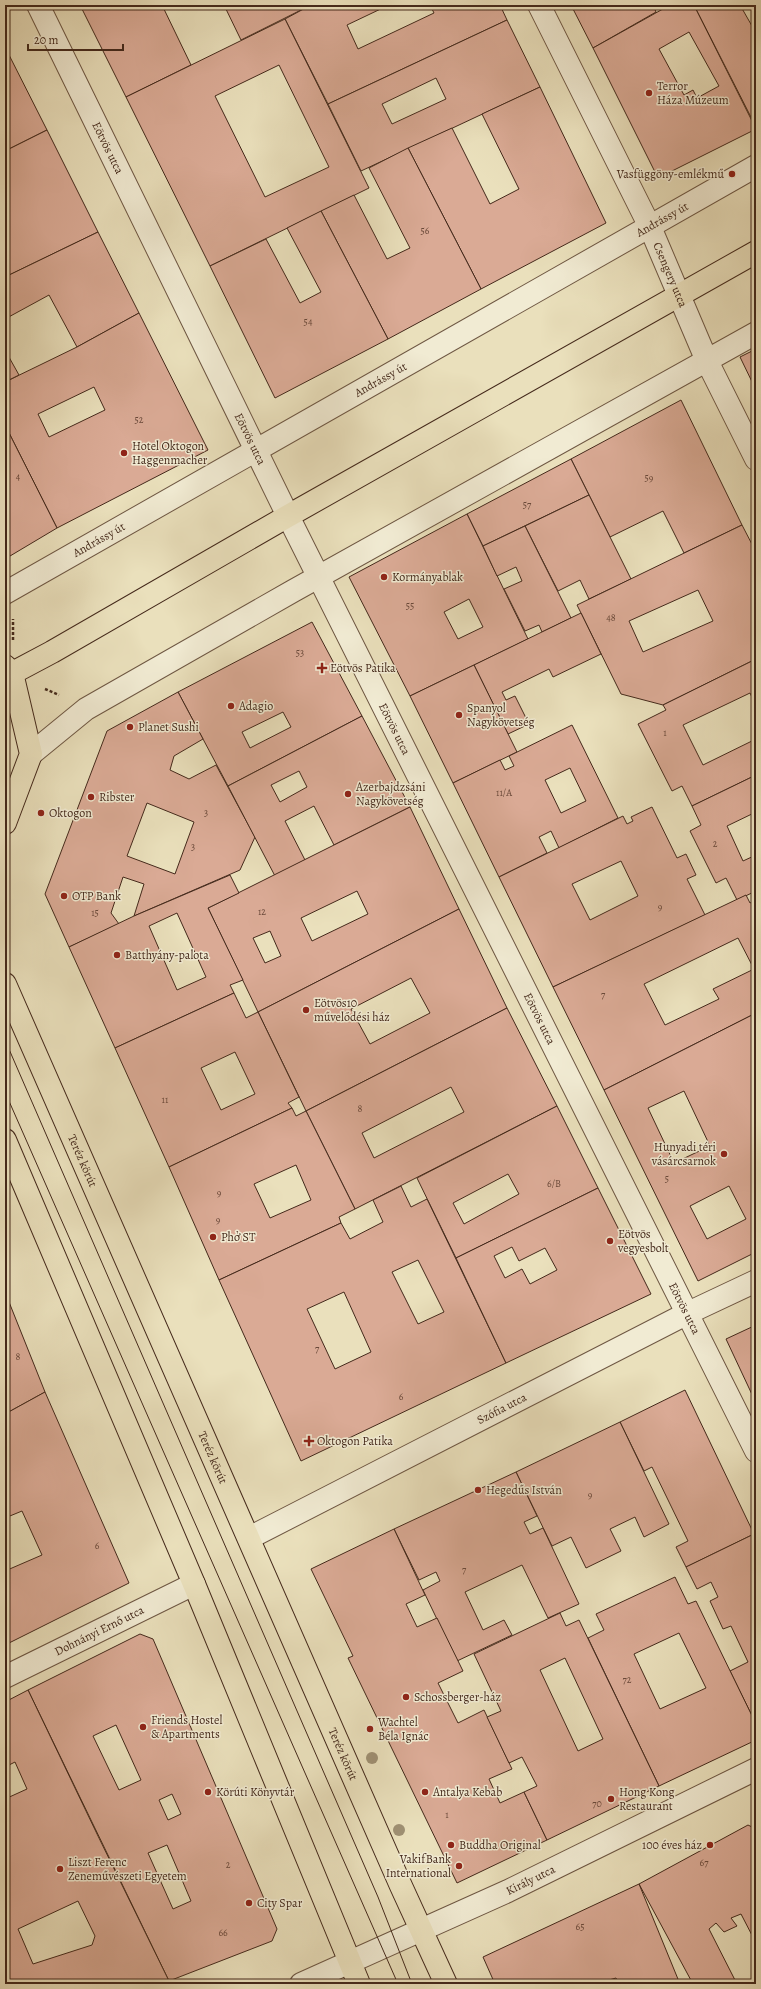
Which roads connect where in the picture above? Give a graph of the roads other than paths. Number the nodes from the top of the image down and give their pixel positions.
1 (38, 5) edge
2 (539, 5) edge
3 (756, 166) edge
4 (650, 227) junction
5 (756, 252) edge
6 (679, 295) junction
7 (756, 333) edge
8 (707, 361) junction
9 (257, 450) junction
10 (756, 459) edge
11 (288, 516) junction
12 (319, 576) junction
13 (9, 592) edge
14 (7, 672) edge
15 (31, 754) junction
16 (5, 823) edge
17 (5, 984) edge
18 (5, 1140) edge
19 (756, 1281) edge
20 (686, 1314) junction
21 (756, 1451) edge
22 (249, 1538) junction
23 (194, 1584) junction
24 (5, 1677) edge
25 (756, 1769) edge
26 (422, 1930) junction
27 (350, 1962) junction
28 (301, 1984) edge
29 (359, 1984) edge
30 (446, 1984) edge

1 - 9 street, Eötvös utca
2 - 4 street, Csengery utca
3 - 4 street, Andrássy út
4 - 6 street, Csengery utca
4 - 9 street, Andrássy út
5 - 6 main road
6 - 8 street, Csengery utca
6 - 11 main road
7 - 8 street
8 - 10 street, Csengery utca
8 - 12 street
9 - 11 street, Eötvös utca
9 - 13 street, Andrássy út
11 - 12 street, Eötvös utca
11 - 14 main road
12 - 15 street
12 - 20 street, Eötvös utca
14 - 15 main road
15 - 16 main road
17 - 22 main road, Teréz körút
18 - 23 main road
19 - 20 street, Szófia utca
20 - 21 street, Eötvös utca
20 - 22 street, Szófia utca
22 - 26 main road, Teréz körút
23 - 24 street, Dohnányi Ernő utca
23 - 27 main road
25 - 26 street, Király utca
26 - 27 street, Király utca
26 - 30 main road, Teréz körút
27 - 28 street, Király utca
27 - 29 main road

